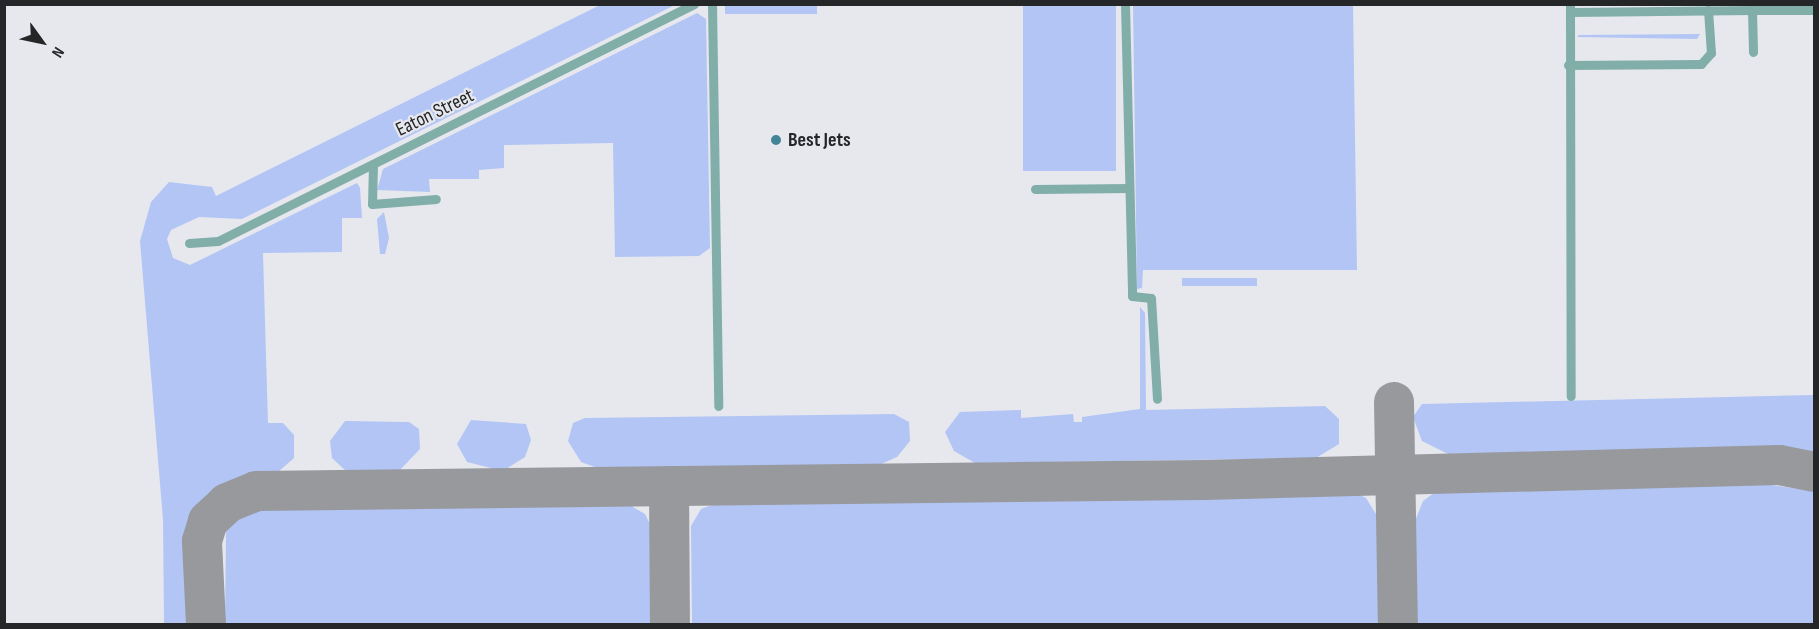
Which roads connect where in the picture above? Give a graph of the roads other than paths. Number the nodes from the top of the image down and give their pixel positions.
1 (694, 4) edge
2 (712, 4) edge
3 (1125, 4) edge
4 (1752, 7) edge
5 (1570, 8) edge
6 (1708, 10) junction
7 (1815, 10) edge
8 (1753, 52) dead end
9 (1568, 64) junction
10 (373, 164) junction
11 (1129, 188) junction
12 (1035, 189) dead end
13 (436, 199) dead end
14 (189, 243) dead end
15 (1571, 396) dead end
16 (1157, 399) dead end
17 (718, 406) dead end

1 - 10 lane, Eaton Street
2 - 17 lane
3 - 11 lane
4 - 6 lane
4 - 7 lane
4 - 8 lane
5 - 6 lane
5 - 9 lane
6 - 9 lane
9 - 15 lane
10 - 13 lane
10 - 14 lane, Eaton Street
11 - 12 lane
11 - 16 lane

